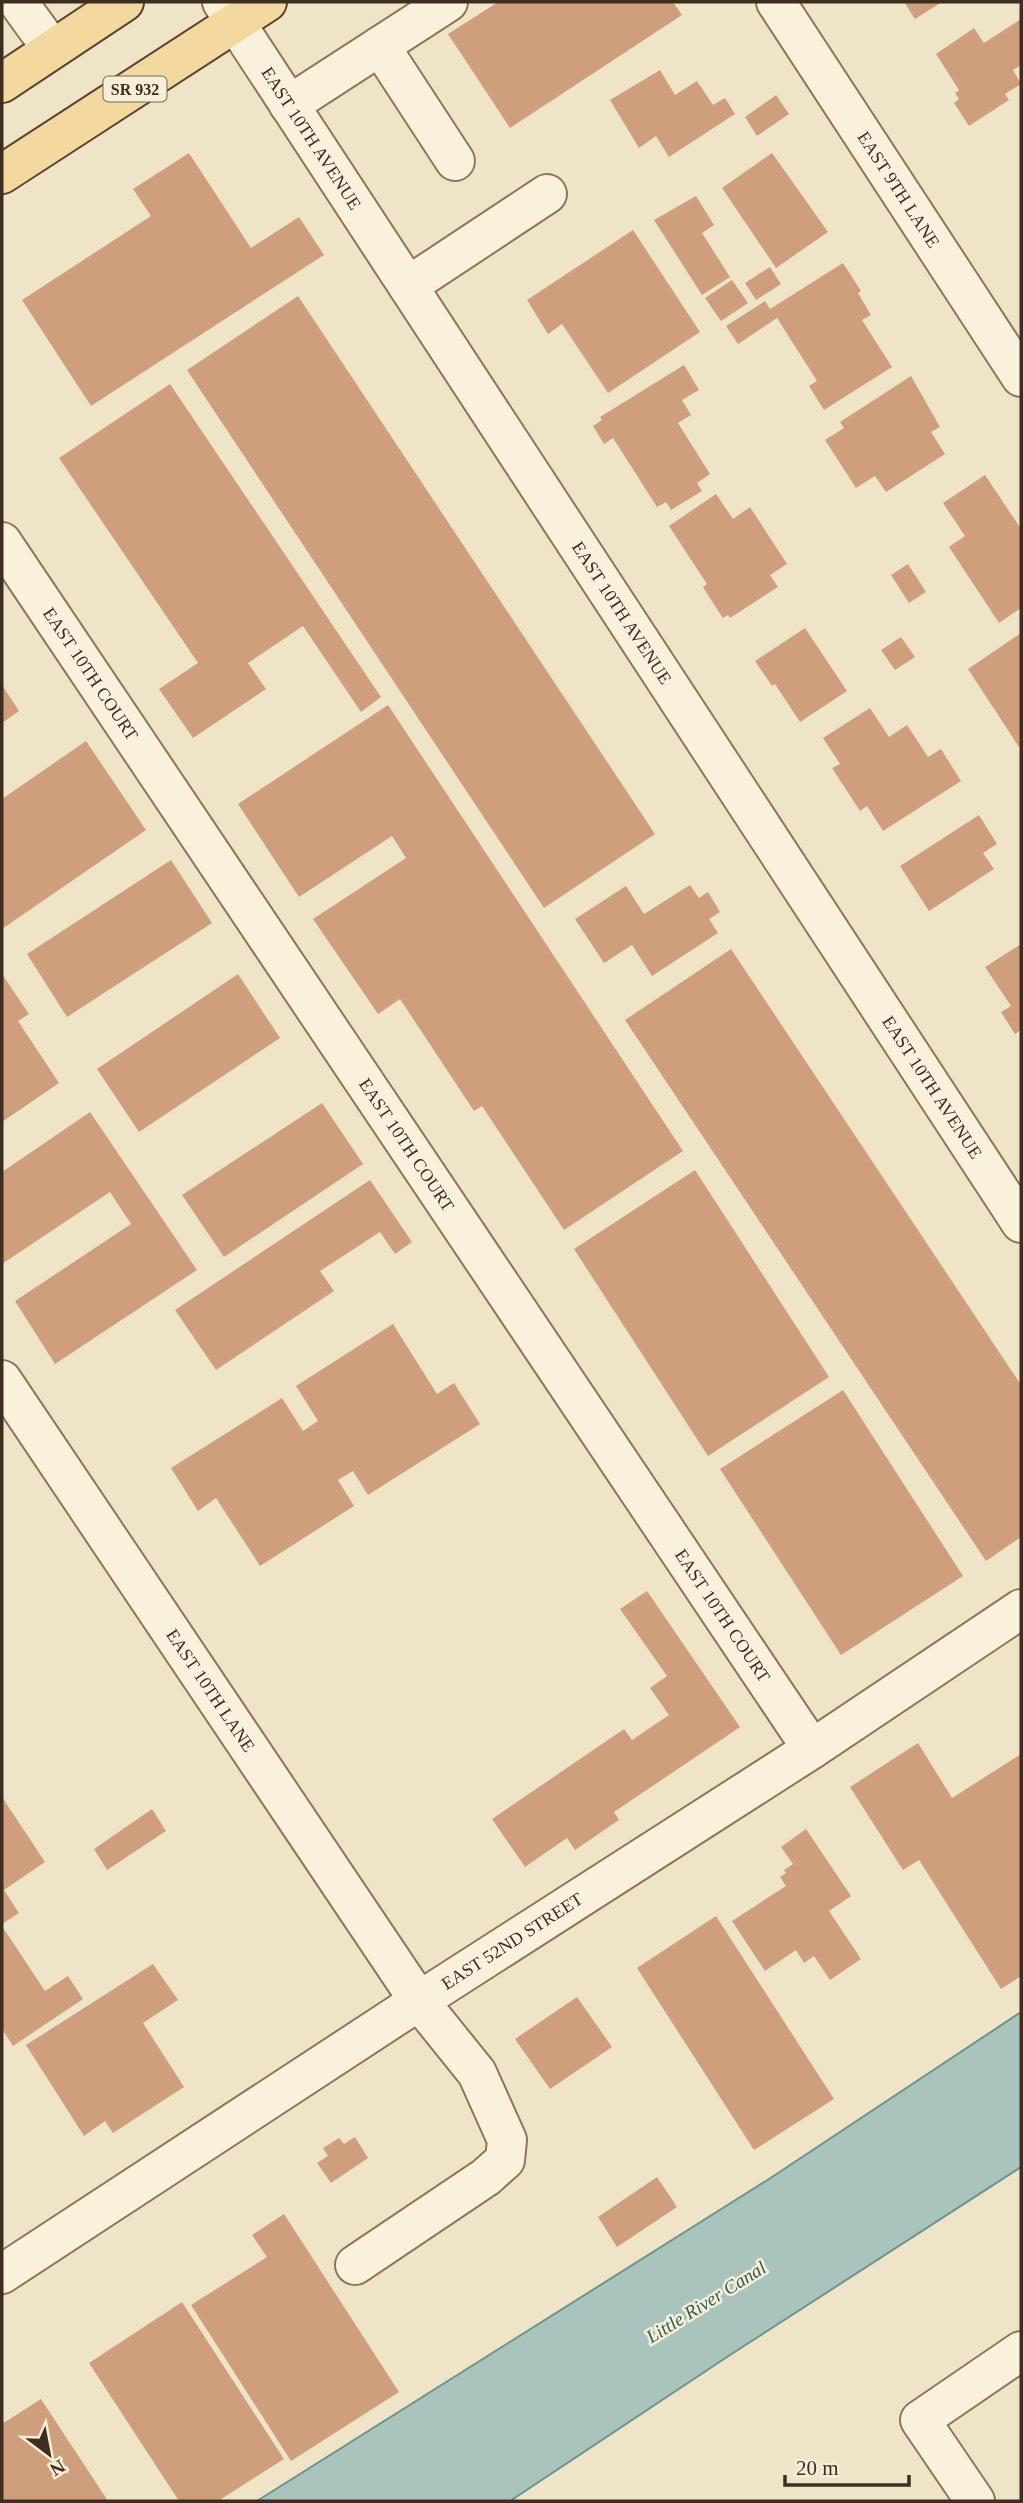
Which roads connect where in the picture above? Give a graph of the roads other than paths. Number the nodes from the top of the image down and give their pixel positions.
1 (18, 2) edge
2 (124, 2) edge
3 (267, 2) edge
4 (448, 2) edge
5 (776, 2) edge
6 (228, 12) edge
7 (380, 46) junction
8 (52, 49) junction
9 (2, 83) edge
10 (289, 105) junction
11 (455, 161) dead end
12 (2, 174) edge
13 (547, 194) dead end
14 (408, 286) junction
15 (1021, 377) edge
16 (2, 542) edge
17 (1021, 1223) edge
18 (2, 1380) edge
19 (1021, 1609) edge
20 (812, 1749) junction
21 (419, 2001) junction
22 (355, 2265) dead end
23 (2, 2274) edge
24 (1021, 2351) edge
25 (975, 2501) edge

1 - 8 street
2 - 8 main road
3 - 6 main road, SR 932
4 - 7 street
5 - 15 street, EAST 9TH LANE
6 - 10 street, EAST 10TH AVENUE
6 - 12 main road, SR 932
7 - 10 street
7 - 11 street
8 - 9 main road
10 - 14 street, EAST 10TH AVENUE
13 - 14 street
14 - 17 street, EAST 10TH AVENUE
16 - 20 street, EAST 10TH COURT
18 - 21 street, EAST 10TH LANE
19 - 20 street, EAST 52ND STREET
20 - 21 street, EAST 52ND STREET
21 - 22 street, EAST 10TH LANE
21 - 23 street, EAST 52ND STREET
24 - 25 street

